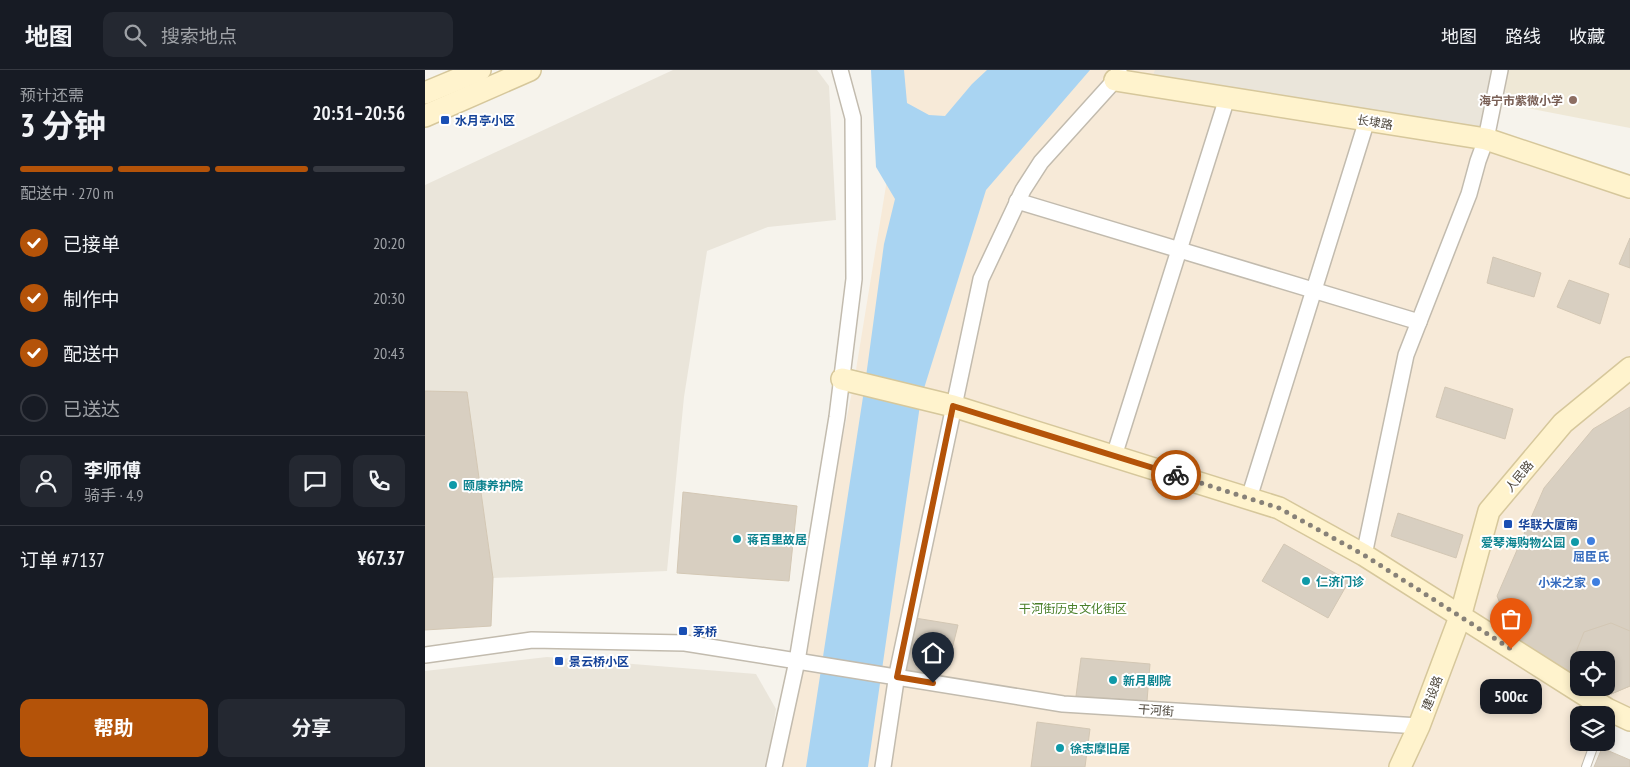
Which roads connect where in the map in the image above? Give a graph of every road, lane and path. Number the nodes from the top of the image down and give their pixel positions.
1 (480, 70) edge
2 (529, 70) edge
3 (840, 70) edge
4 (1500, 70) edge
5 (1117, 75) edge
6 (425, 93) edge
7 (1227, 98) junction
8 (425, 116) edge
9 (1367, 120) junction
10 (1486, 139) junction
11 (1630, 186) edge
12 (1017, 201) junction
13 (1179, 250) junction
14 (1314, 290) junction
15 (1419, 322) junction
16 (1630, 368) edge
17 (848, 380) junction
18 (949, 405) junction
19 (1114, 456) junction
20 (1249, 498) junction
21 (1364, 555) junction
22 (1460, 617) junction
23 (425, 655) edge
24 (801, 662) junction
25 (896, 677) junction
26 (1597, 706) edge
27 (1615, 715) edge
28 (1630, 720) edge
29 (1419, 726) junction
30 (1591, 751) edge
31 (774, 767) edge
32 (883, 767) edge
33 (1400, 767) edge
34 (1585, 767) edge

1 - 6 street
2 - 8 street
3 - 17 street
4 - 10 street
5 - 7 street, 长埭路
5 - 12 street
7 - 9 street, 长埭路
7 - 13 street
9 - 10 street, 长埭路
9 - 14 street
10 - 11 street, 长埭路
10 - 15 street
12 - 13 street
12 - 18 street
13 - 14 street
13 - 19 street
14 - 15 street
14 - 20 street
15 - 21 street
16 - 22 street, 人民路
17 - 18 street
17 - 24 street
18 - 19 street
18 - 25 street
19 - 20 street
20 - 21 street
21 - 22 street
22 - 26 street
22 - 29 street, 建设路
23 - 24 street, 干河街
24 - 25 street, 干河街
24 - 31 street
25 - 29 street, 干河街
25 - 32 street
27 - 28 street
29 - 33 street, 建设路
30 - 34 lane

